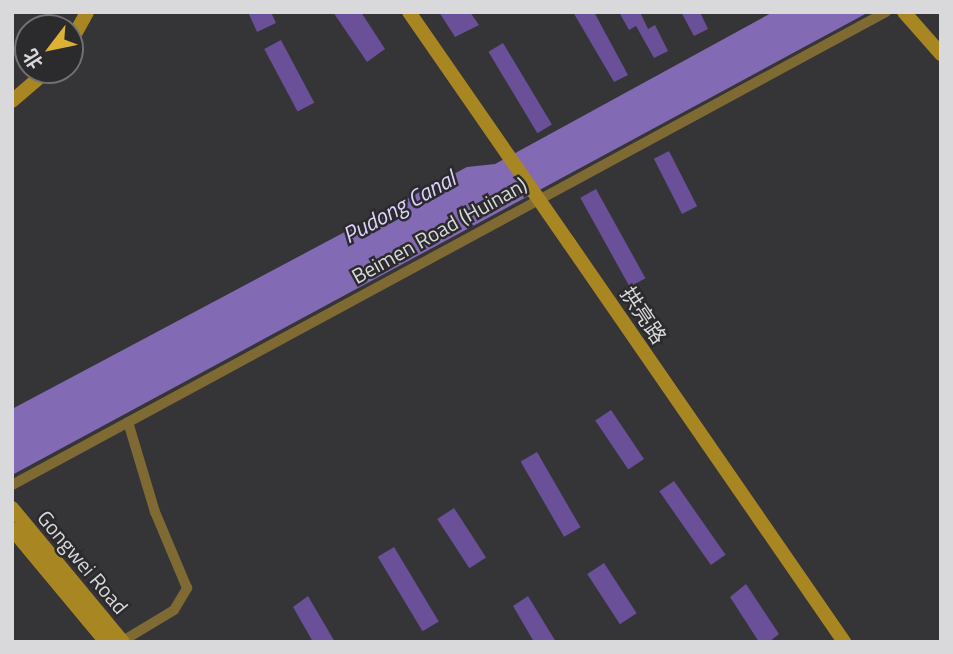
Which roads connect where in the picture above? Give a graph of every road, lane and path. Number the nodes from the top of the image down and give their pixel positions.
1 (409, 12) edge
2 (886, 12) edge
3 (904, 12) edge
4 (941, 54) edge
5 (32, 84) edge
6 (12, 101) edge
7 (128, 422) junction
8 (12, 485) edge
9 (12, 508) edge
10 (12, 529) edge
11 (49, 566) junction
12 (122, 641) edge
13 (106, 642) edge
14 (844, 642) edge

1 - 14 street, 拱亮路, bridge
2 - 7 street, Beimen Road (Huinan)
3 - 4 street
5 - 6 street
7 - 8 street, Beimen Road (Huinan)
7 - 12 street
9 - 11 street, Gongwei Road
10 - 11 street, Gongwei Road
11 - 12 street, Gongwei Road
11 - 13 street, Gongwei Road

